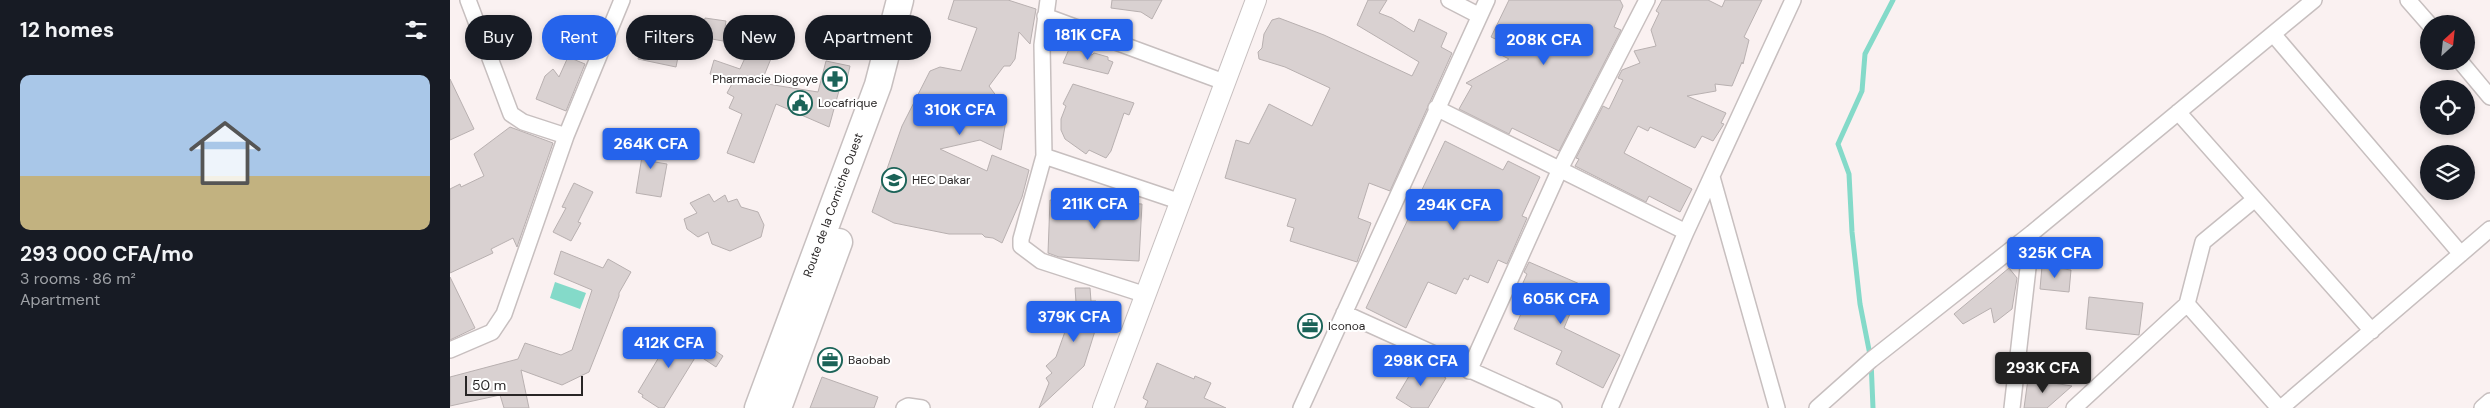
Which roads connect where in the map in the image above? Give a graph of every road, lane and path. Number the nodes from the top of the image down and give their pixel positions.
1 (468, 0) edge
2 (622, 0) edge
3 (900, 0) edge
4 (918, 0) edge
5 (1048, 0) edge
6 (1256, 0) edge
7 (1449, 0) edge
8 (1487, 0) edge
9 (1647, 0) edge
10 (1794, 0) edge
11 (2314, 0) edge
12 (2408, 0) edge
13 (1478, 15) junction
14 (2421, 15) edge
15 (1045, 16) junction
16 (2273, 34) junction
17 (2468, 70) edge
18 (1224, 82) junction
19 (2490, 97) edge
20 (1436, 108) junction
21 (2178, 112) junction
22 (566, 136) junction
23 (1044, 156) junction
24 (1560, 169) junction
25 (1712, 177) junction
26 (2255, 199) junction
27 (1181, 202) junction
28 (2490, 229) edge
29 (1686, 232) junction
30 (2032, 233) junction
31 (2461, 254) junction
32 (1146, 295) junction
33 (2187, 304) junction
34 (1344, 313) junction
35 (2372, 331) junction
36 (450, 350) edge
37 (1469, 371) junction
38 (2490, 401) edge
39 (758, 408) edge
40 (778, 408) edge
41 (904, 408) edge
42 (922, 408) edge
43 (1103, 408) edge
44 (1302, 408) edge
45 (1554, 408) edge
46 (1610, 408) edge
47 (1777, 408) edge
48 (1817, 408) edge
49 (2012, 408) edge
50 (2074, 408) edge
51 (2280, 408) edge
52 (2482, 408) edge

1 - 22 street
2 - 22 street
3 - 39 highway, Route de la Corniche Ouest
4 - 40 highway, Route de la Corniche Ouest
5 - 15 street
6 - 18 street
7 - 13 street
8 - 13 street
9 - 24 street
10 - 25 street
11 - 16 street
12 - 14 street
13 - 20 street
15 - 18 street
15 - 23 street
16 - 21 street
16 - 31 street
17 - 19 street
18 - 27 street
20 - 24 street
20 - 34 street
21 - 26 street
21 - 30 street
22 - 36 street
23 - 27 street
23 - 32 street
24 - 29 street
24 - 37 street
25 - 29 street
25 - 47 street
26 - 33 street
26 - 35 street
27 - 32 street
28 - 31 street
29 - 46 street
30 - 48 street
30 - 49 street
31 - 35 street
32 - 43 street
33 - 50 street
33 - 51 street
34 - 37 street
34 - 44 street
35 - 51 street
37 - 45 street
38 - 52 street
41 - 42 street

